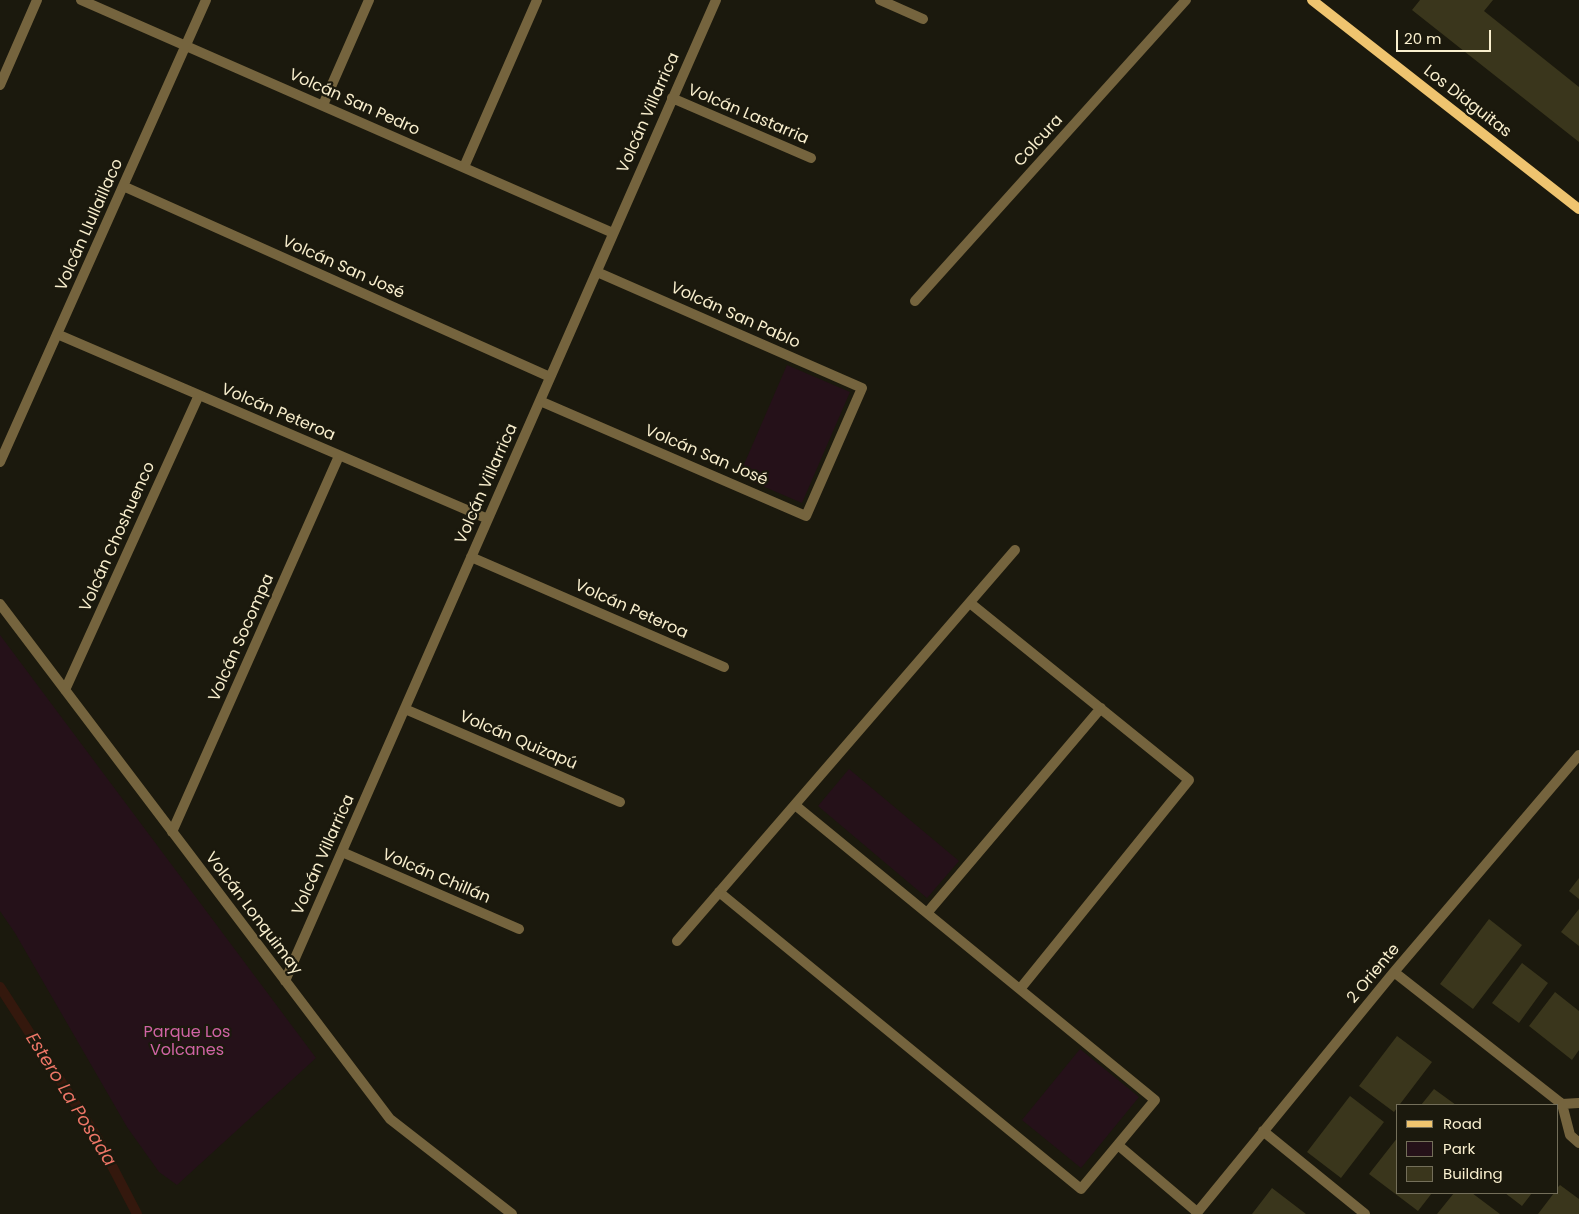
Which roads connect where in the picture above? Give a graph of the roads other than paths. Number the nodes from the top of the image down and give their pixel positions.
1 (37, 0) edge
2 (82, 0) edge
3 (206, 0) edge
4 (368, 0) edge
5 (537, 0) edge
6 (716, 0) edge
7 (880, 0) edge
8 (1186, 0) edge
9 (1312, 0) edge
10 (923, 18) dead end
11 (186, 46) junction
12 (0, 85) edge
13 (672, 98) junction
14 (322, 105) junction
15 (811, 158) dead end
16 (464, 168) junction
17 (123, 186) junction
18 (1579, 209) edge
19 (614, 233) junction
20 (597, 272) junction
21 (915, 301) dead end
22 (57, 334) junction
23 (550, 377) junction
24 (198, 395) junction
25 (540, 401) junction
26 (339, 456) junction
27 (0, 462) edge
28 (806, 516) joint
29 (488, 519) junction
30 (1015, 550) dead end
31 (471, 557) junction
32 (970, 603) junction
33 (0, 604) edge
34 (724, 667) dead end
35 (65, 690) junction
36 (1101, 708) junction
37 (405, 709) junction
38 (1579, 755) edge
39 (620, 802) dead end
40 (795, 805) junction
41 (172, 832) junction
42 (342, 852) junction
43 (719, 892) junction
44 (927, 913) junction
45 (519, 929) dead end
46 (676, 941) dead end
47 (1394, 972) junction
48 (285, 981) junction
49 (1020, 989) junction
50 (1579, 1103) edge
51 (1562, 1104) junction
52 (1263, 1132) junction
53 (1579, 1143) edge
54 (1118, 1144) junction
55 (1196, 1213) edge
56 (512, 1214) edge
57 (1365, 1214) edge

1 - 12 street
2 - 11 street, Volcán San Pedro
3 - 11 street, Volcán Llullaillaco
4 - 14 street
5 - 16 street
6 - 13 street, Volcán Villarrica
7 - 10 street
8 - 21 street, Colcura
9 - 18 street, Los Diaguitas
11 - 14 street, Volcán San Pedro
11 - 17 street, Volcán Llullaillaco
13 - 15 street, Volcán Lastarria
13 - 19 street, Volcán Villarrica
14 - 16 street, Volcán San Pedro
16 - 19 street, Volcán San Pedro
17 - 22 street, Volcán Llullaillaco
17 - 23 street, Volcán San José
19 - 20 street, Volcán Villarrica
20 - 23 street, Volcán Villarrica
20 - 28 street, Volcán San Pablo
22 - 24 street, Volcán Peteroa
22 - 27 street, Volcán Llullaillaco
23 - 25 street, Volcán Villarrica
24 - 26 street, Volcán Peteroa
24 - 35 street, Volcán Choshuenco
25 - 28 street, Volcán San José
25 - 29 street, Volcán Villarrica
26 - 29 street, Volcán Peteroa
26 - 41 street, Volcán Socompa
29 - 31 street, Volcán Villarrica
30 - 32 street
31 - 34 street, Volcán Peteroa
31 - 37 street, Volcán Villarrica
32 - 36 street
32 - 40 street
33 - 35 street, Volcán Lonquimay
35 - 41 street, Volcán Lonquimay
36 - 44 street
36 - 49 street
37 - 39 street, Volcán Quizapú
37 - 42 street, Volcán Villarrica
38 - 47 street, 2 Oriente
40 - 43 street
40 - 44 street
41 - 48 street, Volcán Lonquimay
42 - 45 street, Volcán Chillán
42 - 48 street, Volcán Villarrica
43 - 46 street
43 - 54 street
44 - 49 street
47 - 51 street
47 - 52 street, 2 Oriente
48 - 56 street, Volcán Lonquimay
49 - 54 street
50 - 51 street
51 - 53 street
52 - 55 street, 2 Oriente
52 - 57 street
54 - 55 street

